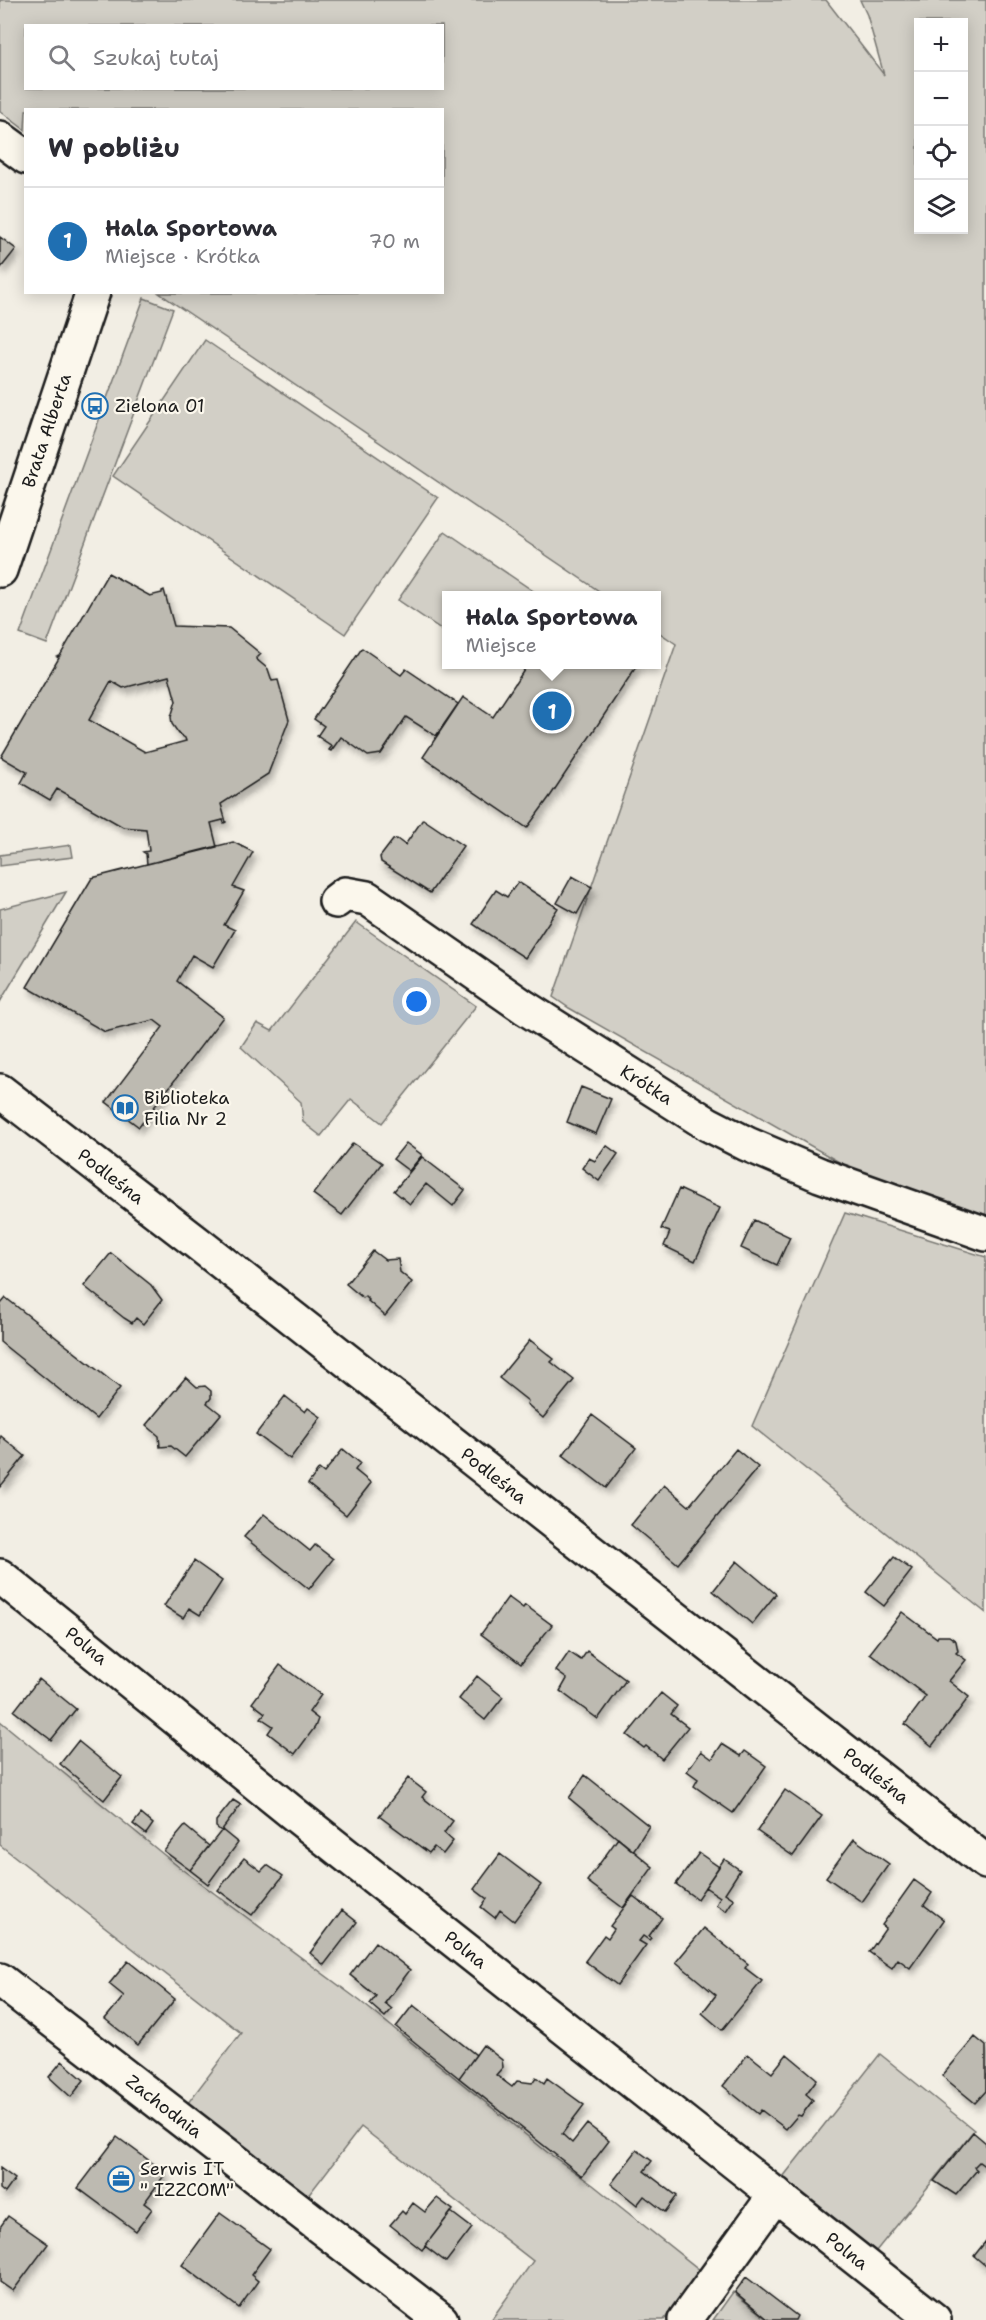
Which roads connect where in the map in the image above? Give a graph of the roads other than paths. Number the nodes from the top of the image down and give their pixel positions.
1 (0, 138) edge
2 (24, 156) edge
3 (92, 294) edge
4 (0, 570) edge
5 (336, 901) dead end
6 (0, 1091) edge
7 (986, 1234) edge
8 (0, 1576) edge
9 (986, 1862) edge
10 (0, 1980) edge
11 (776, 2194) junction
12 (441, 2320) edge
13 (685, 2320) edge
14 (934, 2320) edge

1 - 2 street
3 - 4 street, Brata Alberta
5 - 7 street, Krótka
6 - 9 street, Podleśna
8 - 11 street, Polna
10 - 12 street, Zachodnia
11 - 13 street
11 - 14 street, Polna

